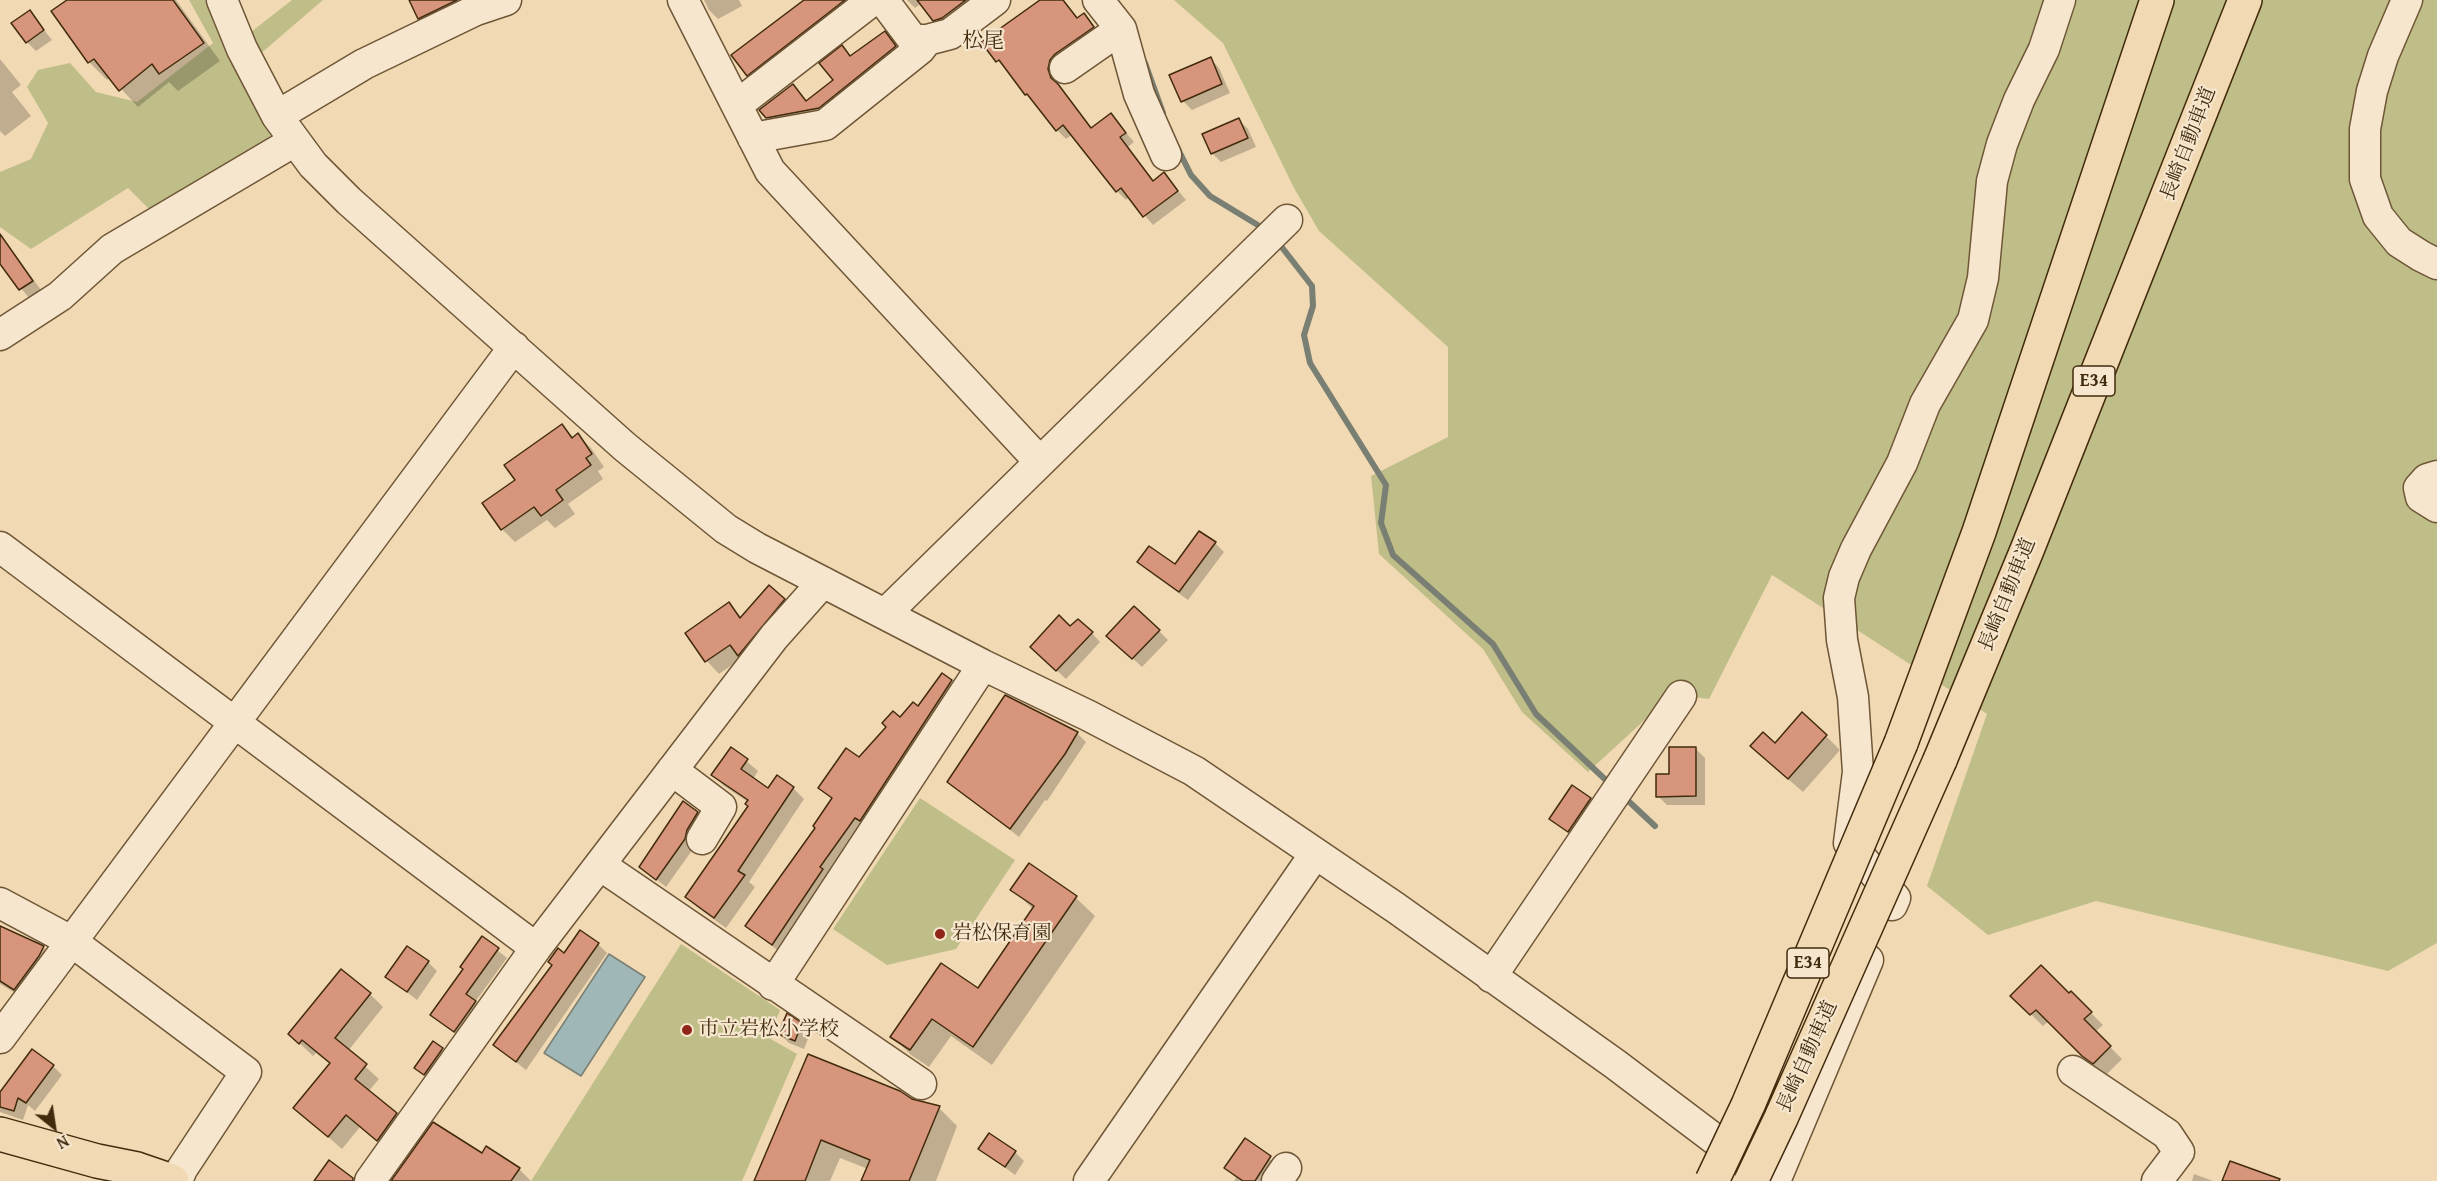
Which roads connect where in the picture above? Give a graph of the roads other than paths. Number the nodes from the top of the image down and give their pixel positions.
1 (222, 0) edge
2 (506, 0) edge
3 (683, 0) edge
4 (873, 0) edge
5 (884, 0) edge
6 (995, 0) edge
7 (1098, 0) edge
8 (2060, 0) edge
9 (2157, 0) edge
10 (2245, 0) edge
11 (2406, 0) edge
12 (475, 5) edge
13 (1121, 29) junction
14 (927, 40) junction
15 (1065, 68) dead end
16 (737, 105) junction
17 (276, 117) junction
18 (753, 138) junction
19 (293, 142) junction
20 (1166, 155) dead end
21 (1276, 230) dead end
22 (2437, 264) edge
23 (0, 335) edge
24 (514, 347) junction
25 (1040, 462) junction
26 (2437, 476) edge
27 (2437, 507) edge
28 (0, 547) edge
29 (823, 582) junction
30 (885, 614) junction
31 (983, 665) junction
32 (1681, 696) dead end
33 (235, 723) junction
34 (672, 770) junction
35 (702, 839) dead end
36 (1315, 854) junction
37 (600, 865) junction
38 (0, 903) edge
39 (71, 941) junction
40 (536, 948) junction
41 (1491, 977) junction
42 (773, 985) junction
43 (5, 1020) edge
44 (2073, 1071) dead end
45 (921, 1084) dead end
46 (0, 1134) edge
47 (172, 1181) edge
48 (177, 1181) edge
49 (370, 1181) edge
50 (1089, 1181) edge
51 (1712, 1181) edge
52 (1751, 1181) edge
53 (1770, 1181) edge
54 (1775, 1181) edge
55 (2157, 1181) edge

1 - 17 street
2 - 12 street
3 - 16 street
4 - 16 street
5 - 14 street
6 - 14 street
7 - 13 street
8 - 54 street
9 - 51 main road, 長崎自動車道 / E34, bridge
10 - 52 main road, 長崎自動車道 / E34, bridge
11 - 22 street
12 - 17 street
13 - 15 street
13 - 20 street
14 - 18 street
16 - 18 street
17 - 19 street
18 - 25 street
19 - 23 street
19 - 24 street
21 - 25 street
24 - 29 street
24 - 33 street
25 - 30 street
26 - 27 street
28 - 33 street
29 - 30 street
29 - 34 street
30 - 31 street
31 - 36 street
31 - 42 street
32 - 41 street
33 - 39 street
33 - 40 street
34 - 35 street
34 - 37 street
36 - 41 street
36 - 50 street
37 - 40 street
37 - 42 street
38 - 39 street
39 - 43 street
39 - 48 street
40 - 49 street
41 - 53 street
42 - 45 street
44 - 55 street
46 - 47 main road

